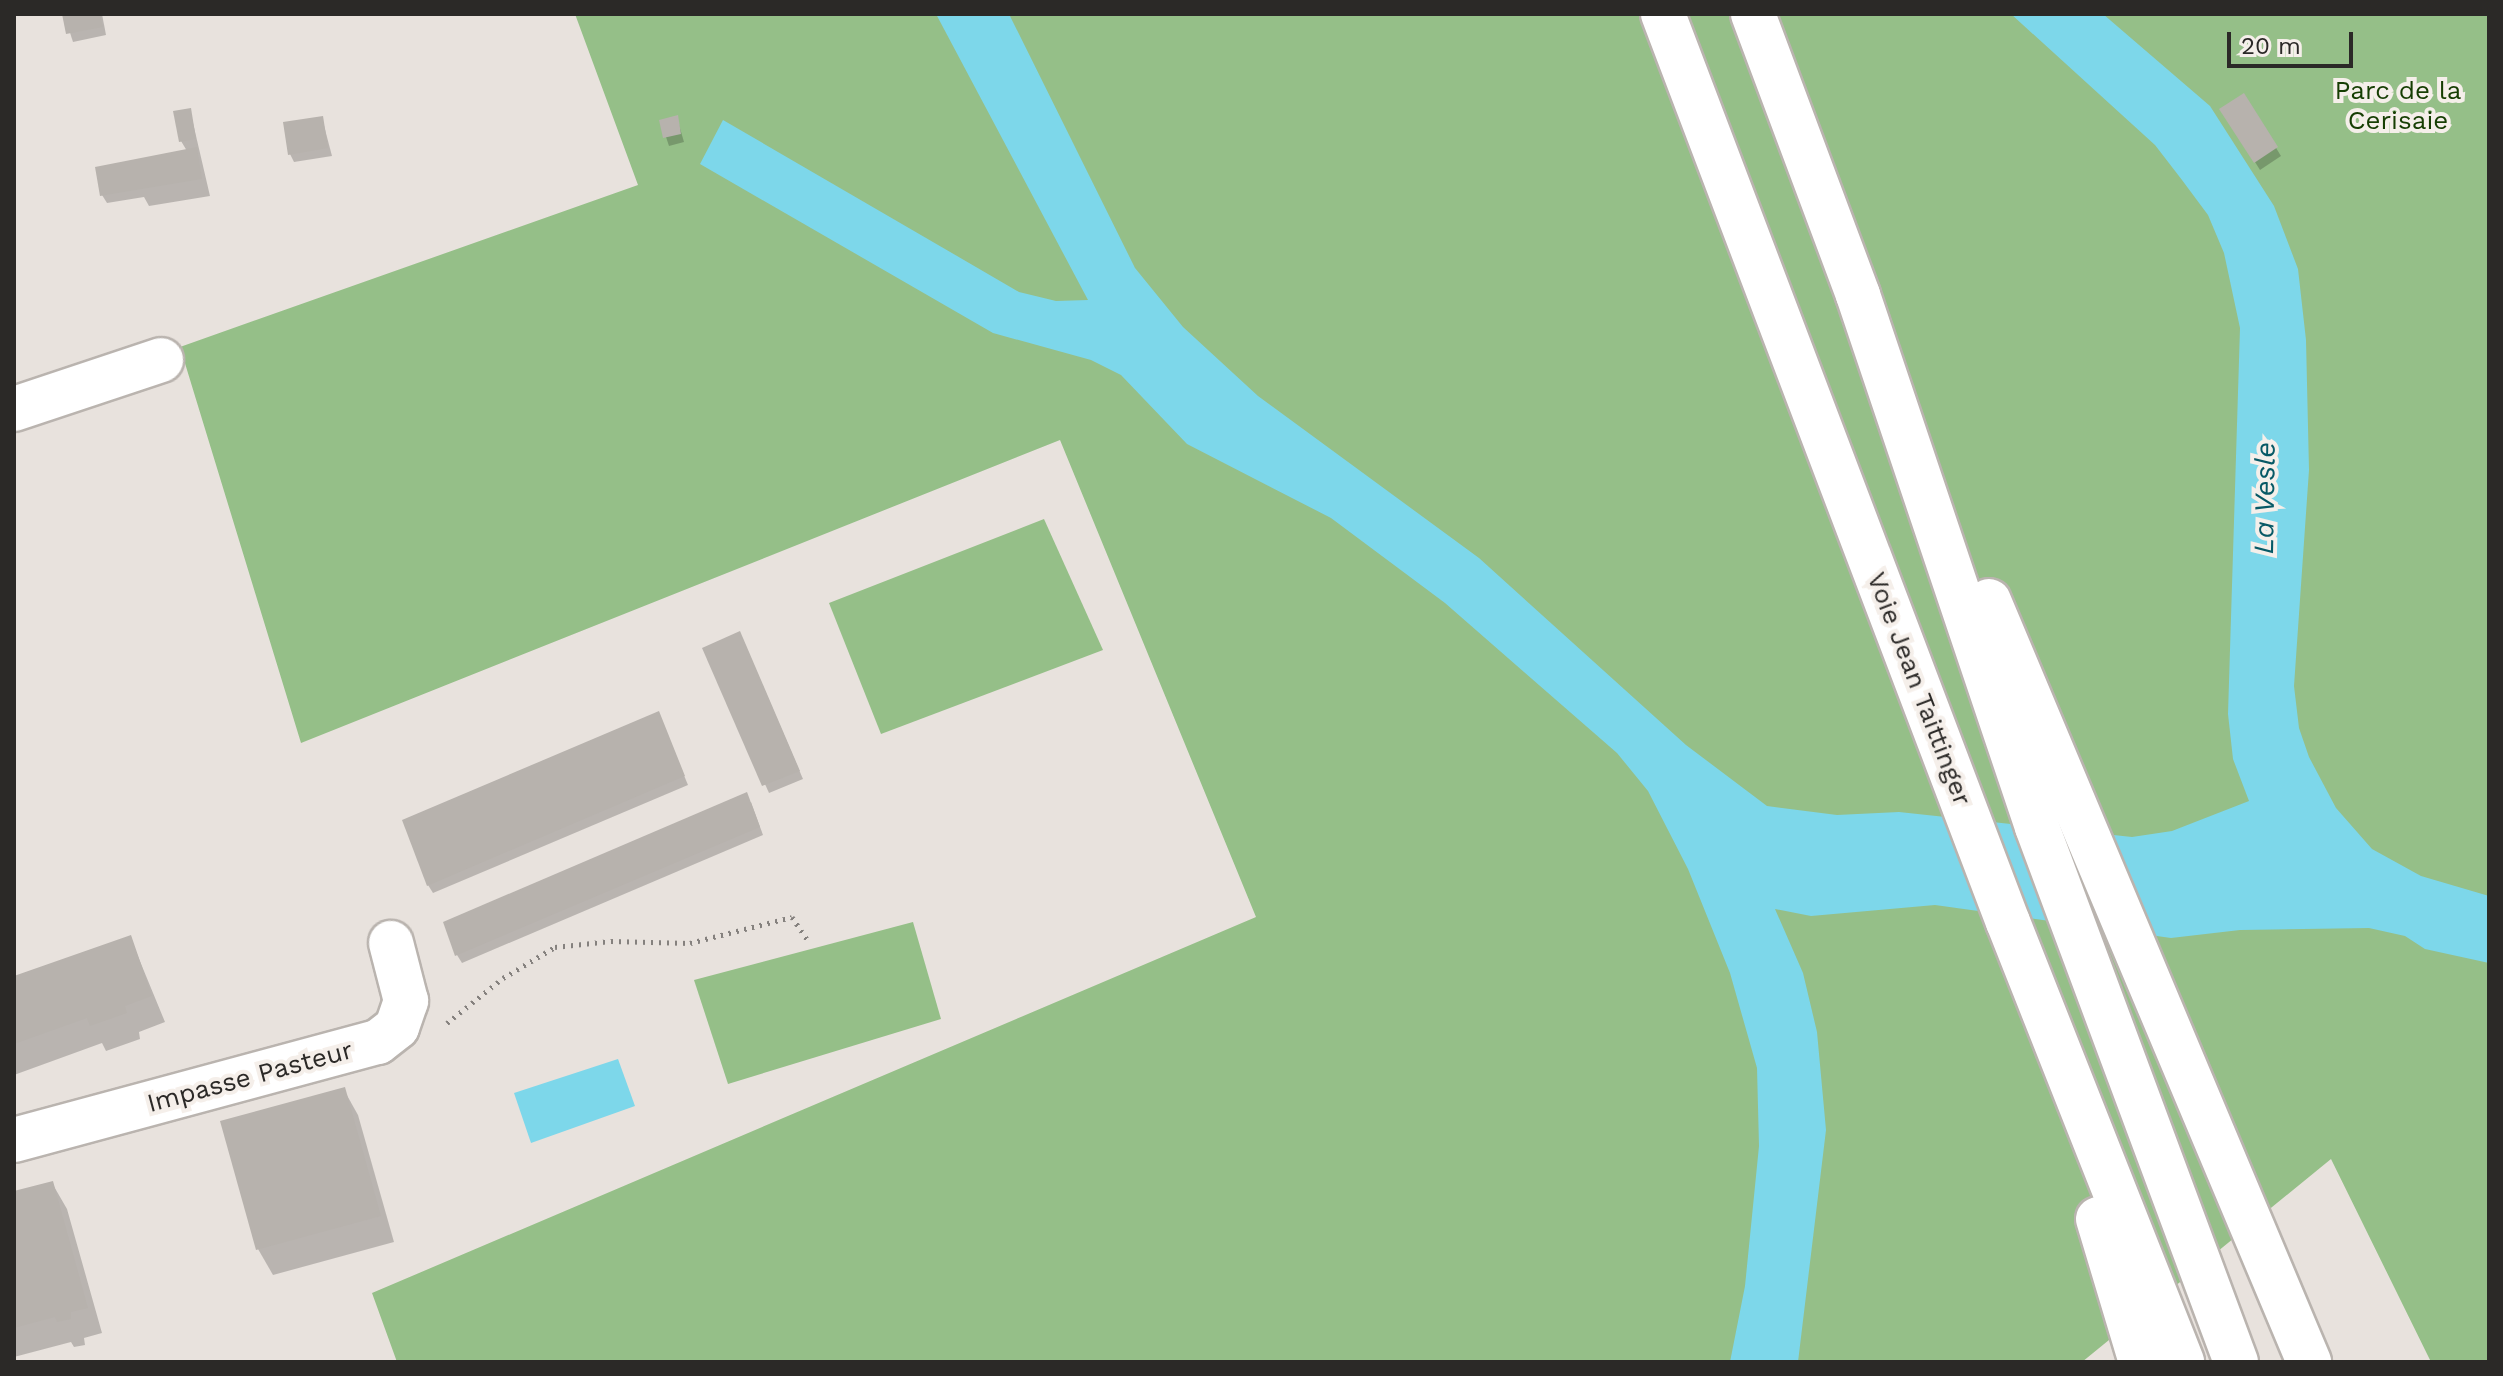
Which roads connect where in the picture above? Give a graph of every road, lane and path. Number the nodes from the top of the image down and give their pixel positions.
1 (1663, 14) edge
2 (1753, 14) edge
3 (1858, 295) junction
4 (161, 360) dead end
5 (14, 409) edge
6 (2008, 922) junction
7 (809, 942) dead end
8 (391, 943) dead end
9 (402, 1011) junction
10 (14, 1140) edge
11 (2141, 1362) edge
12 (2182, 1362) edge
13 (2236, 1362) edge
14 (2309, 1362) edge

1 - 6 main road, Voie Jean Taittinger
2 - 3 main road
3 - 13 main road
3 - 14 main road
4 - 5 main road
6 - 11 main road
6 - 12 main road, Voie Jean Taittinger
7 - 9 path
8 - 9 main road
9 - 10 main road, Impasse Pasteur

